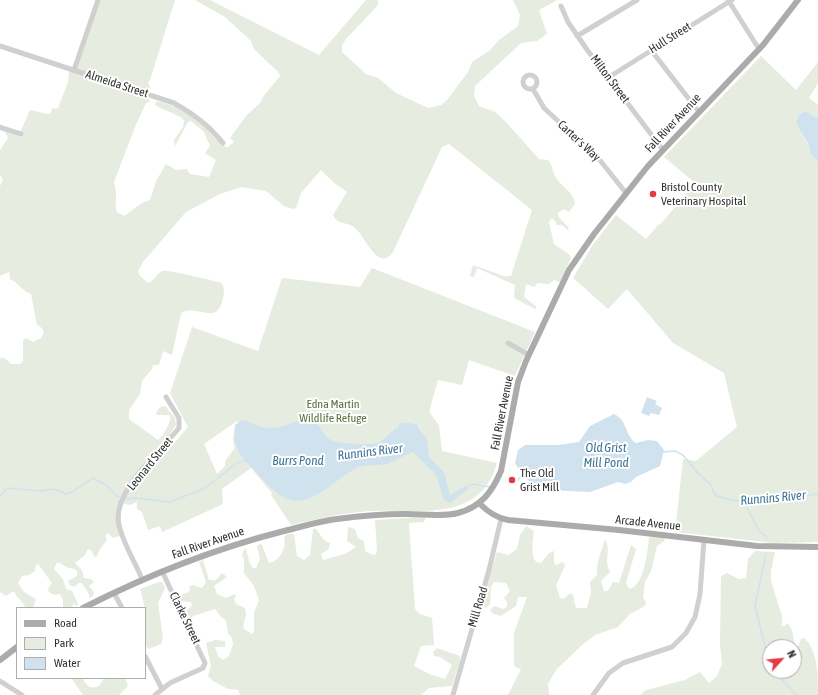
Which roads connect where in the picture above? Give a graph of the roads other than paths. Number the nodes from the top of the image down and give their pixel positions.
1 (98, 0) edge
2 (637, 0) edge
3 (798, 0) edge
4 (730, 1) edge
5 (561, 6) dead end
6 (577, 36) junction
7 (0, 46) edge
8 (759, 49) junction
9 (651, 50) junction
10 (74, 70) junction
11 (609, 77) junction
12 (533, 89) dead end
13 (699, 112) junction
14 (0, 127) edge
15 (21, 134) dead end
16 (223, 143) dead end
17 (663, 150) junction
18 (626, 193) junction
19 (508, 343) dead end
20 (529, 354) junction
21 (166, 396) dead end
22 (480, 504) junction
23 (501, 519) junction
24 (704, 540) junction
25 (818, 547) edge
26 (162, 571) junction
27 (142, 579) junction
28 (114, 593) junction
29 (86, 607) edge
30 (121, 607) edge
31 (16, 648) edge
32 (146, 658) edge
33 (0, 660) edge
34 (0, 681) edge
35 (162, 689) junction
36 (22, 695) edge
37 (155, 695) edge
38 (453, 695) edge
39 (593, 695) edge

1 - 10 street
2 - 6 street
3 - 8 main road, Fall River Avenue
4 - 8 street
4 - 9 street, Hull Street
5 - 6 street, Milton Street
6 - 11 street, Milton Street
7 - 10 street, Almeida Street
8 - 13 main road, Fall River Avenue
9 - 11 street, Hull Street
9 - 13 street
10 - 16 street, Almeida Street
11 - 17 street, Milton Street
12 - 18 street, Carter's Way
13 - 17 main road, Fall River Avenue
14 - 15 street
17 - 18 main road, Fall River Avenue
18 - 20 main road, Fall River Avenue
19 - 20 street
20 - 22 main road, Fall River Avenue
21 - 27 street, Leonard Street
22 - 23 main road, Arcade Avenue
22 - 26 main road, Fall River Avenue
23 - 24 main road, Arcade Avenue
23 - 38 street, Mill Road
24 - 25 main road, Arcade Avenue
24 - 39 street
26 - 27 main road, Fall River Avenue
26 - 35 street, Clarke Street
27 - 28 main road, Fall River Avenue
28 - 29 main road, Fall River Avenue
28 - 30 street
31 - 33 main road
32 - 35 street
34 - 36 street
35 - 37 street

